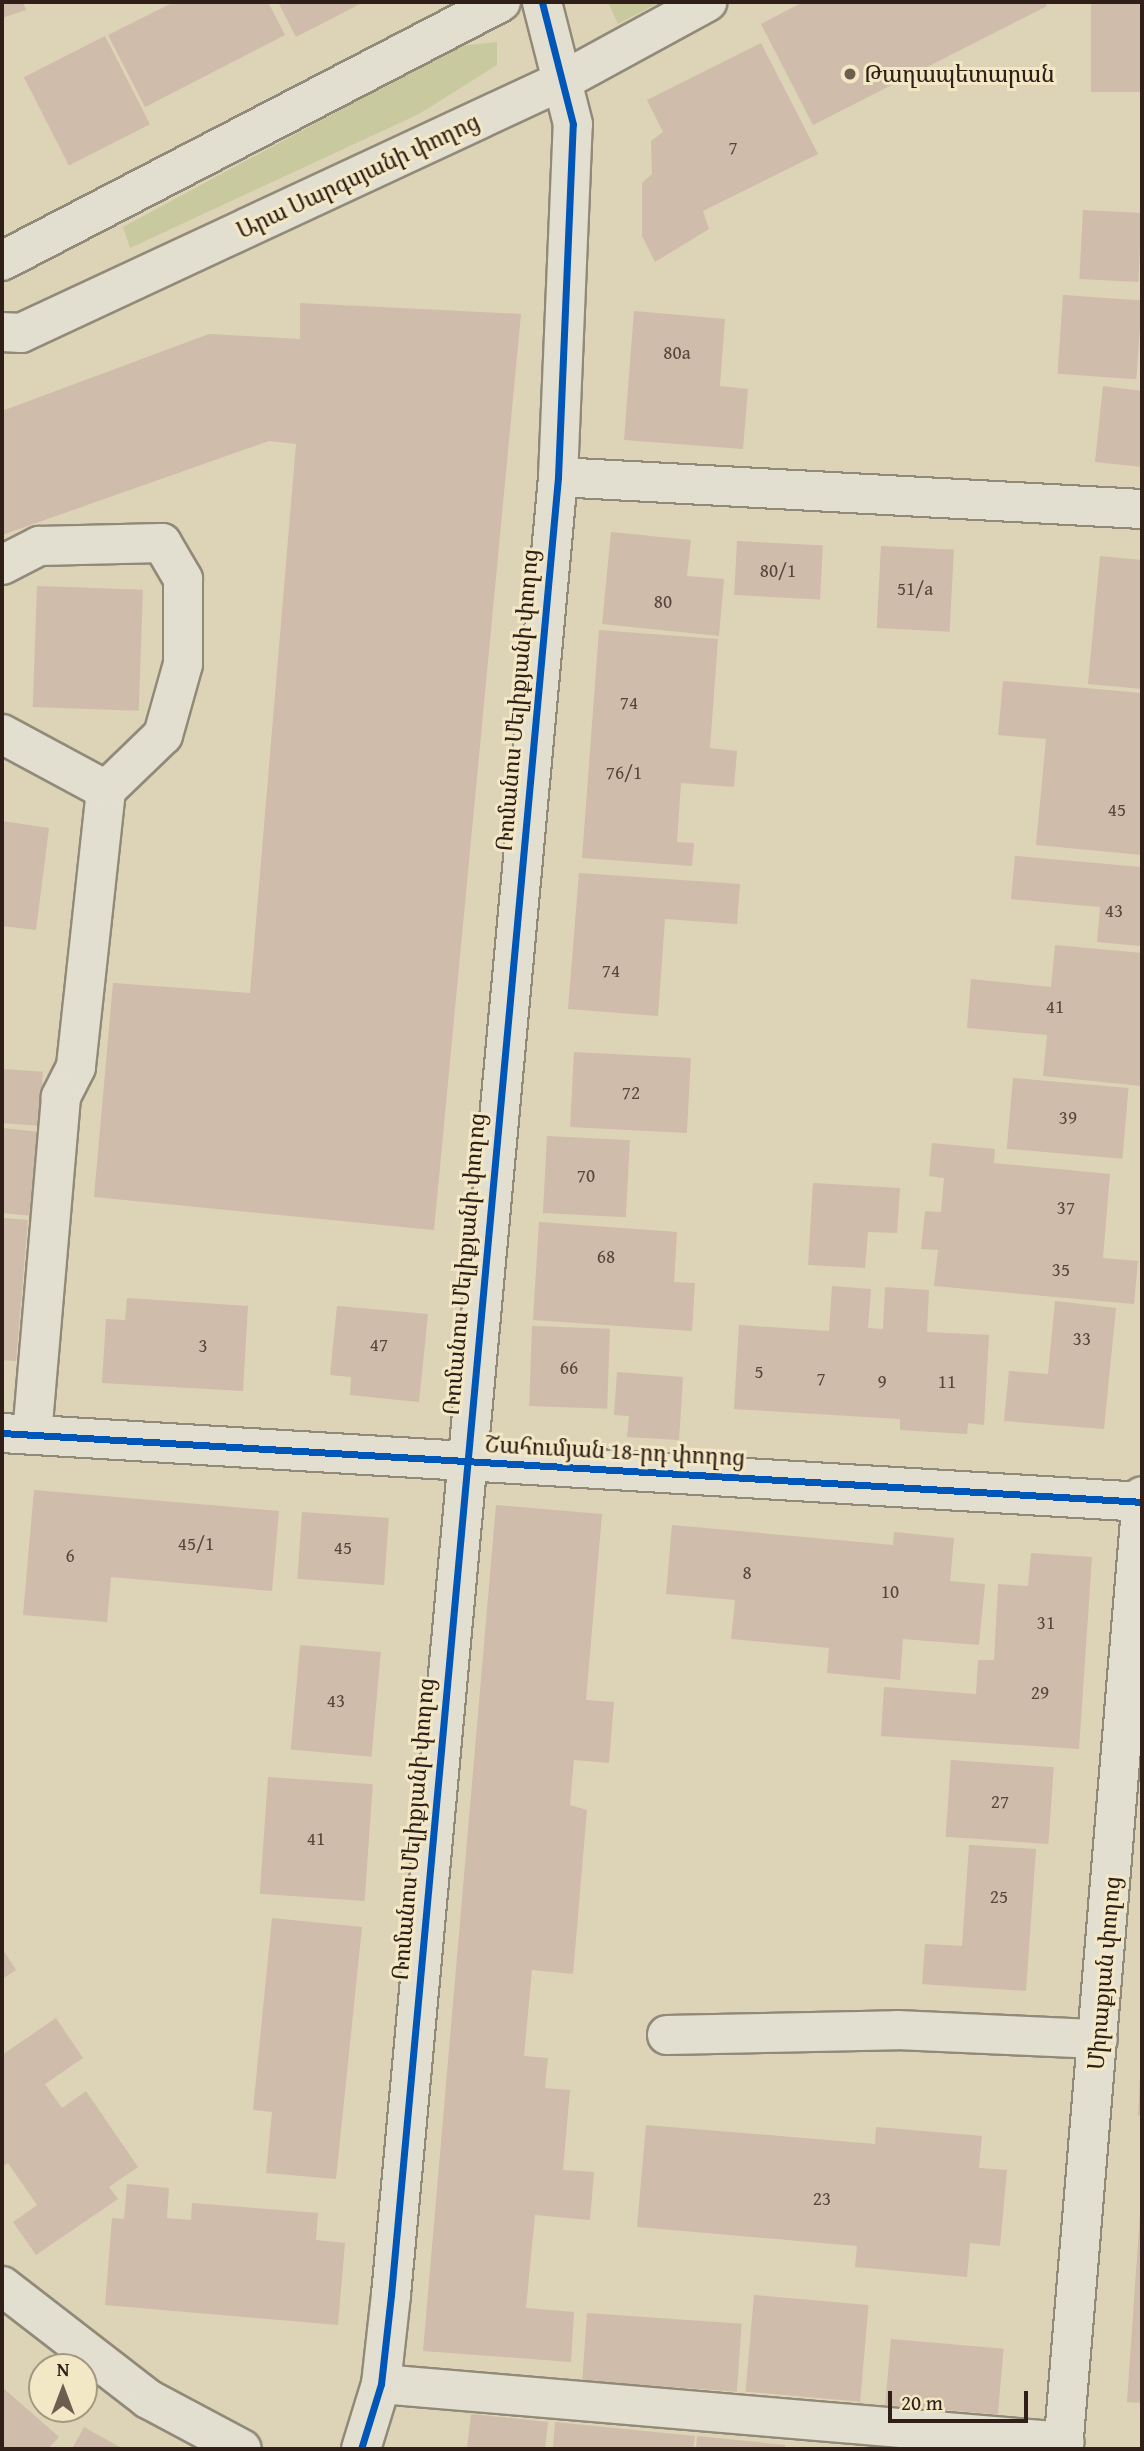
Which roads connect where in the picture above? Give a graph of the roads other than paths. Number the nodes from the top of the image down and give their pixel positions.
1 (501, 2) edge
2 (542, 2) edge
3 (707, 2) edge
4 (565, 79) junction
5 (2, 261) edge
6 (2, 332) edge
7 (558, 477) junction
8 (1142, 509) edge
9 (2, 565) edge
10 (2, 734) edge
11 (106, 790) junction
12 (17, 1434) edge
13 (466, 1461) junction
14 (1142, 1496) edge
15 (1142, 1502) edge
16 (667, 2035) dead end
17 (1098, 2039) junction
18 (2, 2286) edge
19 (381, 2385) junction
20 (1064, 2446) edge
21 (242, 2449) edge
22 (361, 2449) edge

1 - 5 street
2 - 4 street, Ռոմանոս Մելիքյանի փողոց
3 - 4 street, Արա Սարգսյանի փողոց
4 - 6 street, Արա Սարգսյանի փողոց
4 - 7 street, Ռոմանոս Մելիքյանի փողոց
7 - 8 street
7 - 13 street, Ռոմանոս Մելիքյանի փողոց
9 - 11 street
10 - 11 street
11 - 12 street
12 - 13 street, Շահումյան 18-րդ փողոց
13 - 15 street, Շահումյան 18-րդ փողոց
13 - 19 street, Ռոմանոս Մելիքյանի փողոց
14 - 15 street, Միրաքյան փողոց
15 - 17 street, Միրաքյան փողոց
16 - 17 street
17 - 20 street, Միրաքյան փողոց
18 - 21 street
19 - 20 street
19 - 22 street, Ռոմանոս Մելիքյանի փողոց

